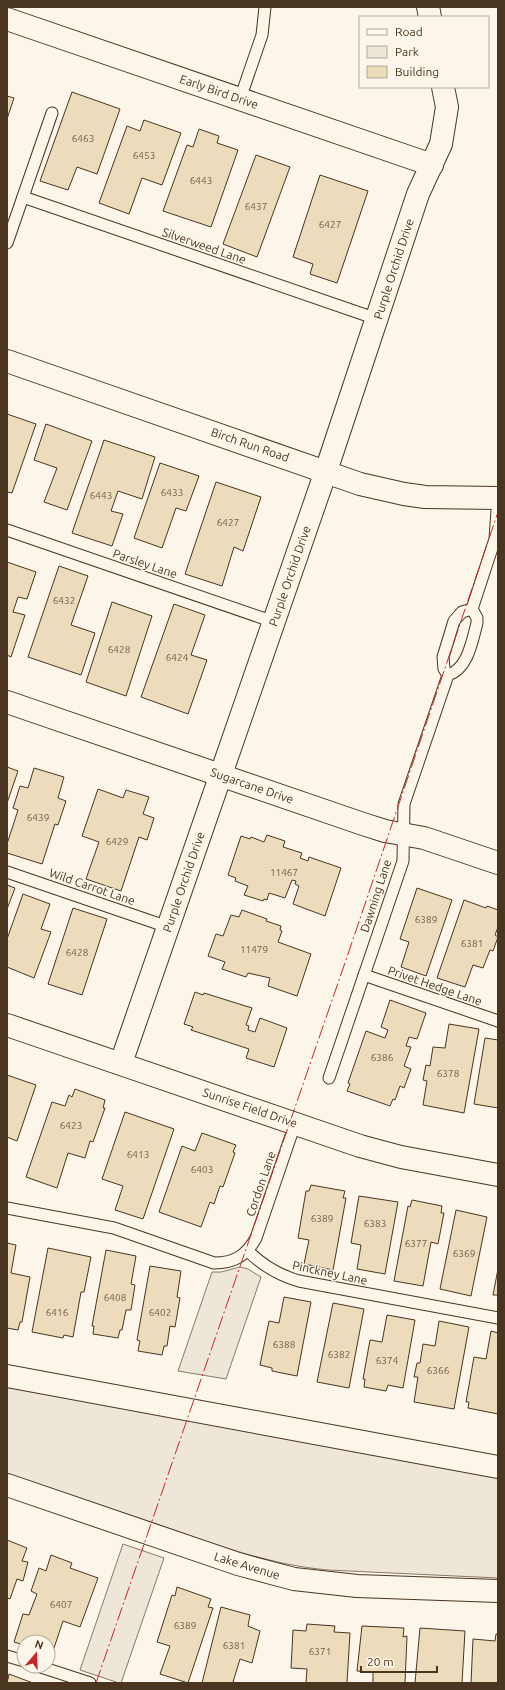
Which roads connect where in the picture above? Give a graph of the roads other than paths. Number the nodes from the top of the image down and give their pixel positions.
1 (265, 7) edge
2 (7, 19) edge
3 (443, 88) edge
4 (240, 99) junction
5 (52, 113) dead end
6 (432, 165) junction
7 (23, 197) junction
8 (7, 243) edge
9 (377, 319) junction
10 (7, 361) edge
11 (326, 471) junction
12 (498, 497) edge
13 (7, 530) edge
14 (472, 609) junction
15 (274, 622) junction
16 (448, 675) junction
17 (7, 702) edge
18 (221, 776) junction
19 (403, 834) junction
20 (498, 863) edge
21 (7, 872) edge
22 (168, 927) junction
23 (364, 975) junction
24 (498, 1021) edge
25 (7, 1024) edge
26 (121, 1063) junction
27 (329, 1078) dead end
28 (295, 1124) junction
29 (498, 1175) edge
30 (7, 1208) edge
31 (248, 1251) junction
32 (498, 1318) edge
33 (7, 1376) edge
34 (498, 1467) edge
35 (7, 1485) edge
36 (498, 1591) edge
37 (56, 1672) edge
38 (90, 1683) edge

1 - 4 lane
2 - 4 street, Early Bird Drive
3 - 6 street, Purple Orchid Drive
4 - 6 street, Early Bird Drive
5 - 7 lane
6 - 9 street, Purple Orchid Drive
7 - 8 lane
7 - 9 lane, Silverweed Lane
9 - 11 street, Purple Orchid Drive
10 - 11 street, Birch Run Road
11 - 12 street, Birch Run Road
11 - 15 street, Purple Orchid Drive
12 - 14 lane
13 - 15 lane, Parsley Lane
14 - 16 lane
14 - 16 lane
15 - 18 street, Purple Orchid Drive
16 - 19 lane, Dawning Lane
17 - 18 street, Sugarcane Drive
18 - 19 street, Sugarcane Drive
18 - 22 street, Purple Orchid Drive
19 - 20 street, Sugarcane Drive
19 - 23 lane, Dawning Lane
21 - 22 lane, Wild Carrot Lane
22 - 26 street, Purple Orchid Drive
23 - 24 lane, Privet Hedge Lane
23 - 27 lane, Dawning Lane
25 - 26 street, Sunrise Field Drive
26 - 28 street, Sunrise Field Drive
28 - 29 street, Sunrise Field Drive
28 - 31 lane, Cordon Lane
30 - 31 lane
31 - 32 lane, Pinckney Lane
33 - 34 street
35 - 36 street, Lake Avenue
37 - 38 lane

